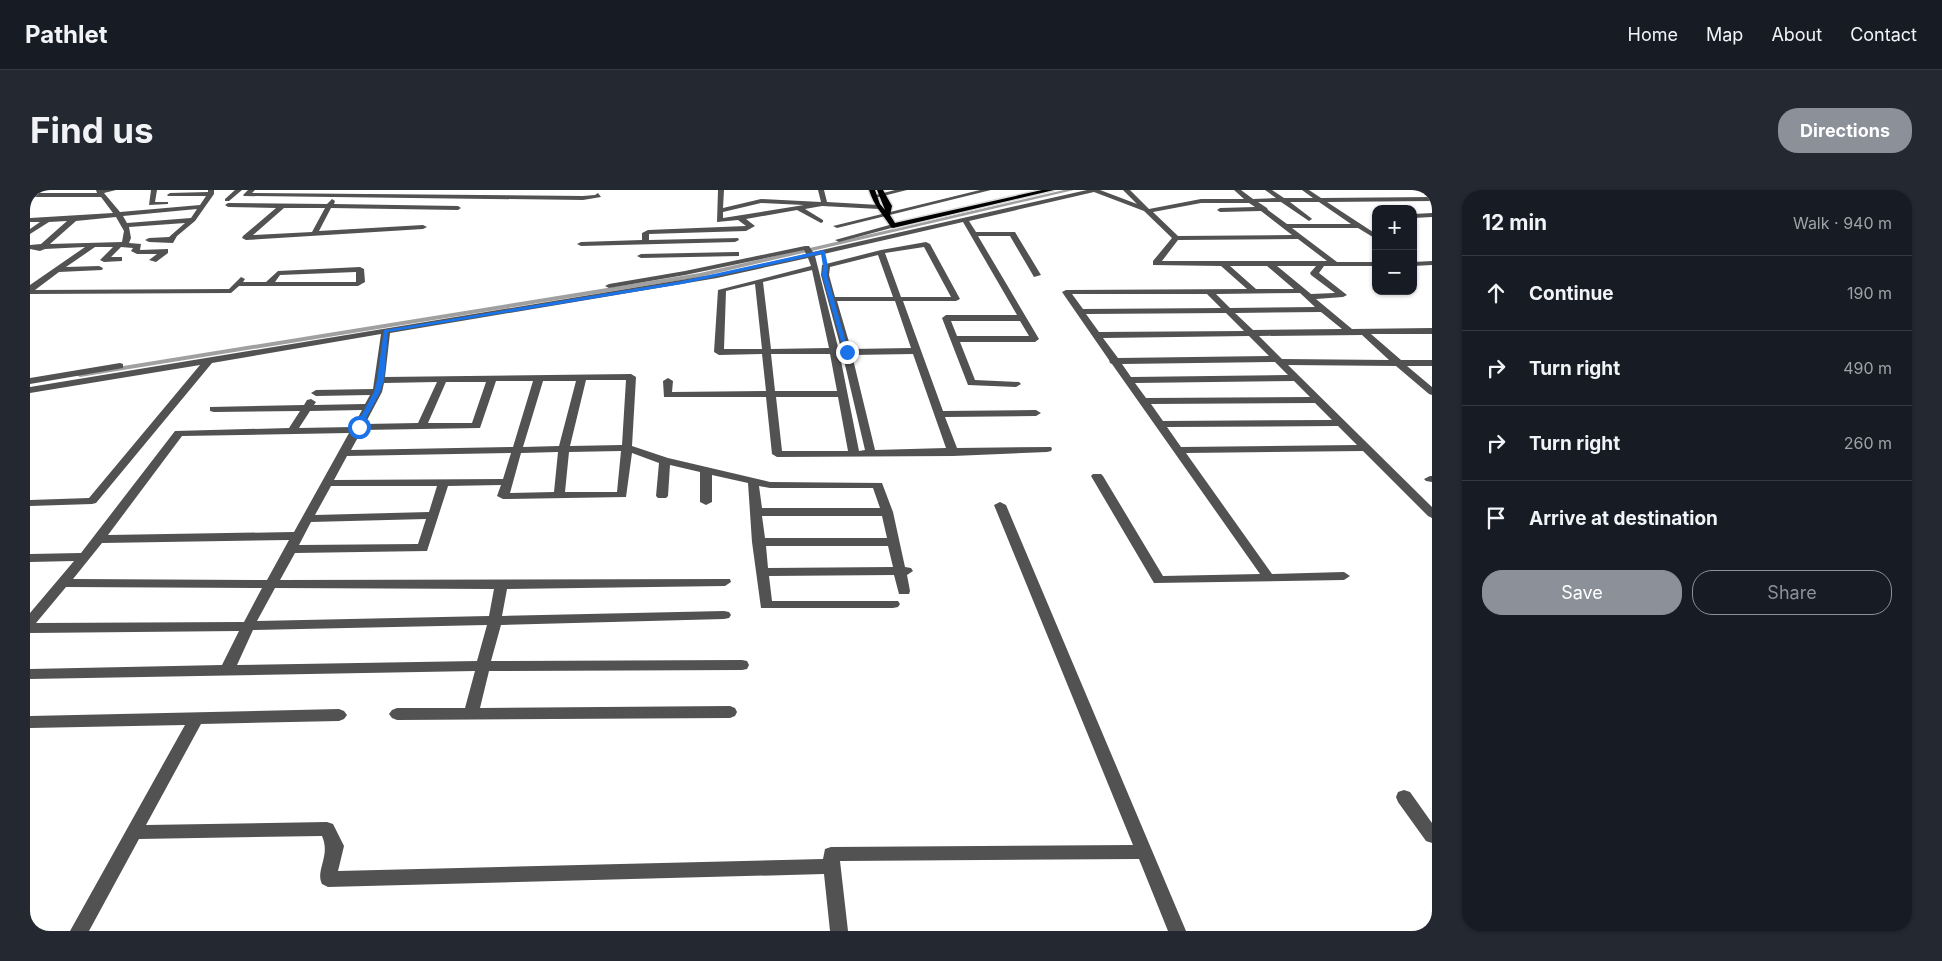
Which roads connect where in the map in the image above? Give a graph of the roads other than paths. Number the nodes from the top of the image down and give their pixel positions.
1 (113, 190) edge
2 (154, 190) edge
3 (239, 190) edge
4 (252, 190) edge
5 (721, 190) edge
6 (821, 190) edge
7 (904, 190) edge
8 (988, 190) edge
9 (1051, 190) edge
10 (1095, 190) edge
11 (1126, 190) edge
12 (1237, 190) edge
13 (1268, 190) edge
14 (1306, 190) edge
15 (1349, 190) edge
16 (100, 192) edge
17 (211, 192) edge
18 (975, 192) edge
19 (170, 194) dead end
20 (30, 195) edge
21 (598, 195) dead end
22 (337, 196) junction
23 (877, 197) edge
24 (1432, 199) edge
25 (1283, 200) junction
26 (1321, 200) junction
27 (1365, 200) junction
28 (1252, 201) junction
29 (824, 202) junction
30 (202, 205) junction
31 (282, 206) junction
32 (328, 206) junction
33 (458, 208) dead end
34 (719, 208) junction
35 (798, 208) junction
36 (1264, 209) junction
37 (1294, 209) junction
38 (1220, 210) dead end
39 (1147, 211) junction
40 (118, 215) junction
41 (887, 215) junction
42 (1432, 215) edge
43 (1417, 216) edge
44 (740, 218) junction
45 (1348, 218) junction
46 (74, 219) junction
47 (1277, 219) junction
48 (1309, 219) junction
49 (30, 220) edge
50 (47, 220) junction
51 (193, 220) junction
52 (965, 220) junction
53 (821, 221) dead end
54 (356, 222) dead end
55 (127, 225) junction
56 (838, 226) dead end
57 (893, 226) junction
58 (1287, 226) junction
59 (1359, 226) junction
60 (423, 227) dead end
61 (736, 229) junction
62 (30, 232) edge
63 (351, 232) junction
64 (314, 234) junction
65 (974, 234) junction
66 (1372, 234) edge
67 (1301, 237) junction
68 (1176, 238) junction
69 (149, 240) dead end
70 (735, 240) junction
71 (646, 242) junction
72 (581, 244) dead end
73 (121, 245) junction
74 (92, 246) junction
75 (30, 247) edge
76 (43, 247) junction
77 (821, 248) junction
78 (808, 251) junction
79 (881, 252) junction
80 (30, 256) edge
81 (641, 256) dead end
82 (119, 258) dead end
83 (735, 258) junction
84 (152, 260) dead end
85 (1417, 263) edge
86 (1432, 263) edge
87 (1224, 264) junction
88 (1270, 264) junction
89 (1322, 264) junction
90 (1335, 264) junction
91 (1372, 264) edge
92 (826, 266) junction
93 (99, 268) dead end
94 (815, 268) junction
95 (336, 269) junction
96 (57, 270) junction
97 (1037, 275) dead end
98 (759, 281) junction
99 (268, 284) junction
100 (329, 284) junction
101 (30, 290) edge
102 (1254, 291) junction
103 (1302, 291) junction
104 (1210, 292) junction
105 (1309, 297) junction
106 (833, 299) junction
107 (897, 300) junction
108 (1323, 309) junction
109 (1231, 310) junction
110 (1079, 312) junction
111 (1024, 318) junction
112 (386, 331) junction
113 (1350, 332) junction
114 (1432, 333) edge
115 (1255, 334) junction
116 (1366, 335) junction
117 (1097, 337) junction
118 (954, 339) junction
119 (834, 351) junction
120 (916, 351) junction
121 (766, 352) junction
122 (847, 352) junction
123 (209, 360) junction
124 (1113, 360) junction
125 (1279, 360) junction
126 (1432, 362) edge
127 (1397, 363) junction
128 (539, 377) junction
129 (582, 377) junction
130 (492, 378) junction
131 (1297, 378) junction
132 (444, 379) junction
133 (1127, 380) junction
134 (30, 381) edge
135 (668, 381) dead end
136 (1016, 384) dead end
137 (379, 386) junction
138 (30, 390) edge
139 (1431, 391) edge
140 (770, 394) junction
141 (841, 394) junction
142 (1320, 400) junction
143 (1142, 401) junction
144 (369, 407) junction
145 (307, 408) junction
146 (214, 409) dead end
147 (1036, 412) dead end
148 (939, 414) junction
149 (1342, 423) junction
150 (1158, 424) junction
151 (422, 426) junction
152 (358, 429) junction
153 (292, 431) junction
154 (627, 448) junction
155 (1368, 448) junction
156 (564, 449) junction
157 (1047, 449) dead end
158 (516, 450) junction
159 (1178, 450) junction
160 (953, 452) junction
161 (344, 453) junction
162 (854, 454) junction
163 (871, 454) junction
164 (666, 461) junction
165 (706, 471) junction
166 (1097, 476) dead end
167 (444, 482) junction
168 (508, 482) junction
169 (753, 482) junction
170 (327, 484) junction
171 (559, 496) junction
172 (662, 496) dead end
173 (706, 502) dead end
174 (30, 503) edge
175 (1000, 505) dead end
176 (756, 512) junction
177 (887, 512) junction
178 (1432, 514) edge
179 (434, 515) junction
180 (307, 519) junction
181 (298, 536) junction
182 (99, 539) junction
183 (758, 542) junction
184 (893, 542) junction
185 (290, 550) junction
186 (84, 557) junction
187 (30, 558) edge
188 (903, 571) junction
189 (762, 572) junction
190 (1344, 576) dead end
191 (1269, 578) junction
192 (725, 582) dead end
193 (62, 583) junction
194 (272, 584) junction
195 (501, 585) junction
196 (904, 591) dead end
197 (892, 604) dead end
198 (724, 616) dead end
199 (495, 620) junction
200 (30, 622) edge
201 (248, 626) junction
202 (30, 628) edge
203 (742, 665) dead end
204 (483, 666) junction
205 (227, 670) junction
206 (30, 674) edge
207 (730, 712) dead end
208 (471, 713) junction
209 (397, 714) dead end
210 (339, 715) dead end
211 (196, 719) junction
212 (30, 722) edge
213 (1404, 797) dead end
214 (134, 832) junction
215 (1432, 836) edge
216 (1145, 852) junction
217 (832, 866) junction
218 (79, 931) edge
219 (839, 931) edge
220 (1177, 931) edge

1 - 16 street
2 - 30 street
3 - 31 street
4 - 22 street
5 - 34 street
6 - 29 street
7 - 23 street
8 - 18 street
9 - 57 main road
10 - 39 street
10 - 52 street
11 - 39 street
12 - 28 street
13 - 25 street
14 - 26 street
15 - 27 street
16 - 20 street
16 - 40 street
17 - 19 street
17 - 30 street
18 - 41 street
21 - 22 street
22 - 32 street
23 - 29 street
23 - 41 main road
23 - 41 main road
24 - 27 street
25 - 26 street
25 - 28 street
25 - 37 street
26 - 27 street
26 - 45 street
28 - 36 street
28 - 39 street
29 - 34 street
29 - 35 street
30 - 40 street
30 - 51 street
31 - 32 street
31 - 64 street
32 - 33 street
32 - 64 street
34 - 44 street
35 - 44 street
35 - 53 street
36 - 37 street
36 - 38 street
36 - 47 street
37 - 48 street
39 - 68 street
40 - 46 street
40 - 55 street
41 - 56 street
41 - 57 main road
42 - 43 street
44 - 61 street
45 - 48 street
45 - 59 street
46 - 50 street
46 - 76 street
47 - 48 street
47 - 58 street
49 - 50 street
50 - 62 street
51 - 55 street
51 - 69 street
52 - 65 street
52 - 77 street
54 - 63 street
55 - 73 street
57 - 77 street
58 - 59 street
58 - 67 street
59 - 66 street
60 - 63 street
61 - 70 street
61 - 71 street
63 - 64 street
65 - 97 street
65 - 111 street
67 - 68 street
67 - 90 street
68 - 87 street
70 - 71 street
70 - 83 street
71 - 72 street
73 - 74 street
73 - 82 street
73 - 84 street
74 - 76 street
74 - 96 street
75 - 76 street
76 - 80 street
77 - 78 street
77 - 92 street
78 - 83 street
78 - 94 street
78 - 112 street
79 - 92 street
79 - 107 street
79 - 107 street
81 - 83 street
83 - 134 street
85 - 86 street
87 - 88 street
87 - 102 street
88 - 89 street
88 - 103 street
89 - 90 street
89 - 105 street
90 - 91 street
92 - 106 street
93 - 96 street
94 - 98 street
94 - 119 street
95 - 99 street
95 - 100 street
95 - 100 street
96 - 101 street
98 - 121 street
98 - 121 street
99 - 100 street
99 - 101 street
102 - 103 street
102 - 104 street
103 - 105 street
104 - 109 street
104 - 110 street
105 - 108 street
106 - 107 street
106 - 122 street
107 - 120 street
108 - 109 street
108 - 113 street
109 - 110 street
109 - 115 street
110 - 117 street
111 - 118 street
111 - 118 street
112 - 123 street
112 - 137 street
113 - 114 street
113 - 115 street
114 - 116 street
115 - 116 street
115 - 117 street
115 - 125 street
116 - 127 street
117 - 124 street
118 - 136 street
119 - 121 street
119 - 141 street
120 - 122 street
120 - 148 street
121 - 140 street
122 - 163 street
123 - 138 street
123 - 174 street
124 - 125 street
124 - 133 street
125 - 127 street
125 - 131 street
126 - 127 street
127 - 139 street
128 - 129 street
128 - 130 street
128 - 158 street
129 - 154 street
129 - 156 street
130 - 132 street
130 - 151 street
131 - 133 street
131 - 142 street
132 - 137 street
132 - 151 street
133 - 143 street
135 - 140 street
137 - 144 street
137 - 145 street
140 - 141 street
140 - 162 street
141 - 162 street
142 - 143 street
142 - 149 street
143 - 150 street
144 - 145 street
144 - 152 street
145 - 146 street
145 - 153 street
147 - 148 street
148 - 160 street
149 - 150 street
149 - 155 street
150 - 159 street
151 - 152 street
152 - 153 street
152 - 161 street
153 - 182 street
154 - 156 street
154 - 164 street
154 - 171 street
155 - 159 street
155 - 178 street
156 - 158 street
156 - 171 street
157 - 160 street
158 - 161 street
158 - 168 street
159 - 191 street
160 - 163 street
161 - 170 street
162 - 163 street
164 - 165 street
164 - 172 street
165 - 169 street
165 - 173 street
166 - 191 street
167 - 168 street
167 - 170 street
167 - 179 street
168 - 171 street
169 - 176 street
169 - 177 street
170 - 180 street
175 - 216 street
176 - 177 street
176 - 183 street
177 - 184 street
179 - 180 street
179 - 185 street
180 - 181 street
181 - 182 street
181 - 185 street
182 - 186 street
183 - 184 street
183 - 189 street
184 - 188 street
185 - 194 street
186 - 187 street
186 - 193 street
188 - 189 street
188 - 196 street
189 - 197 street
190 - 191 street
192 - 195 street
193 - 194 street
193 - 200 street
194 - 195 street
194 - 201 street
195 - 199 street
198 - 199 street
199 - 201 street
199 - 204 street
201 - 202 street
201 - 205 street
203 - 204 street
204 - 205 street
204 - 208 street
205 - 206 street
207 - 208 street
208 - 209 street
210 - 211 street
211 - 212 street
211 - 214 street
213 - 215 street
214 - 217 street
214 - 218 street
216 - 217 street
216 - 220 street
217 - 219 street

